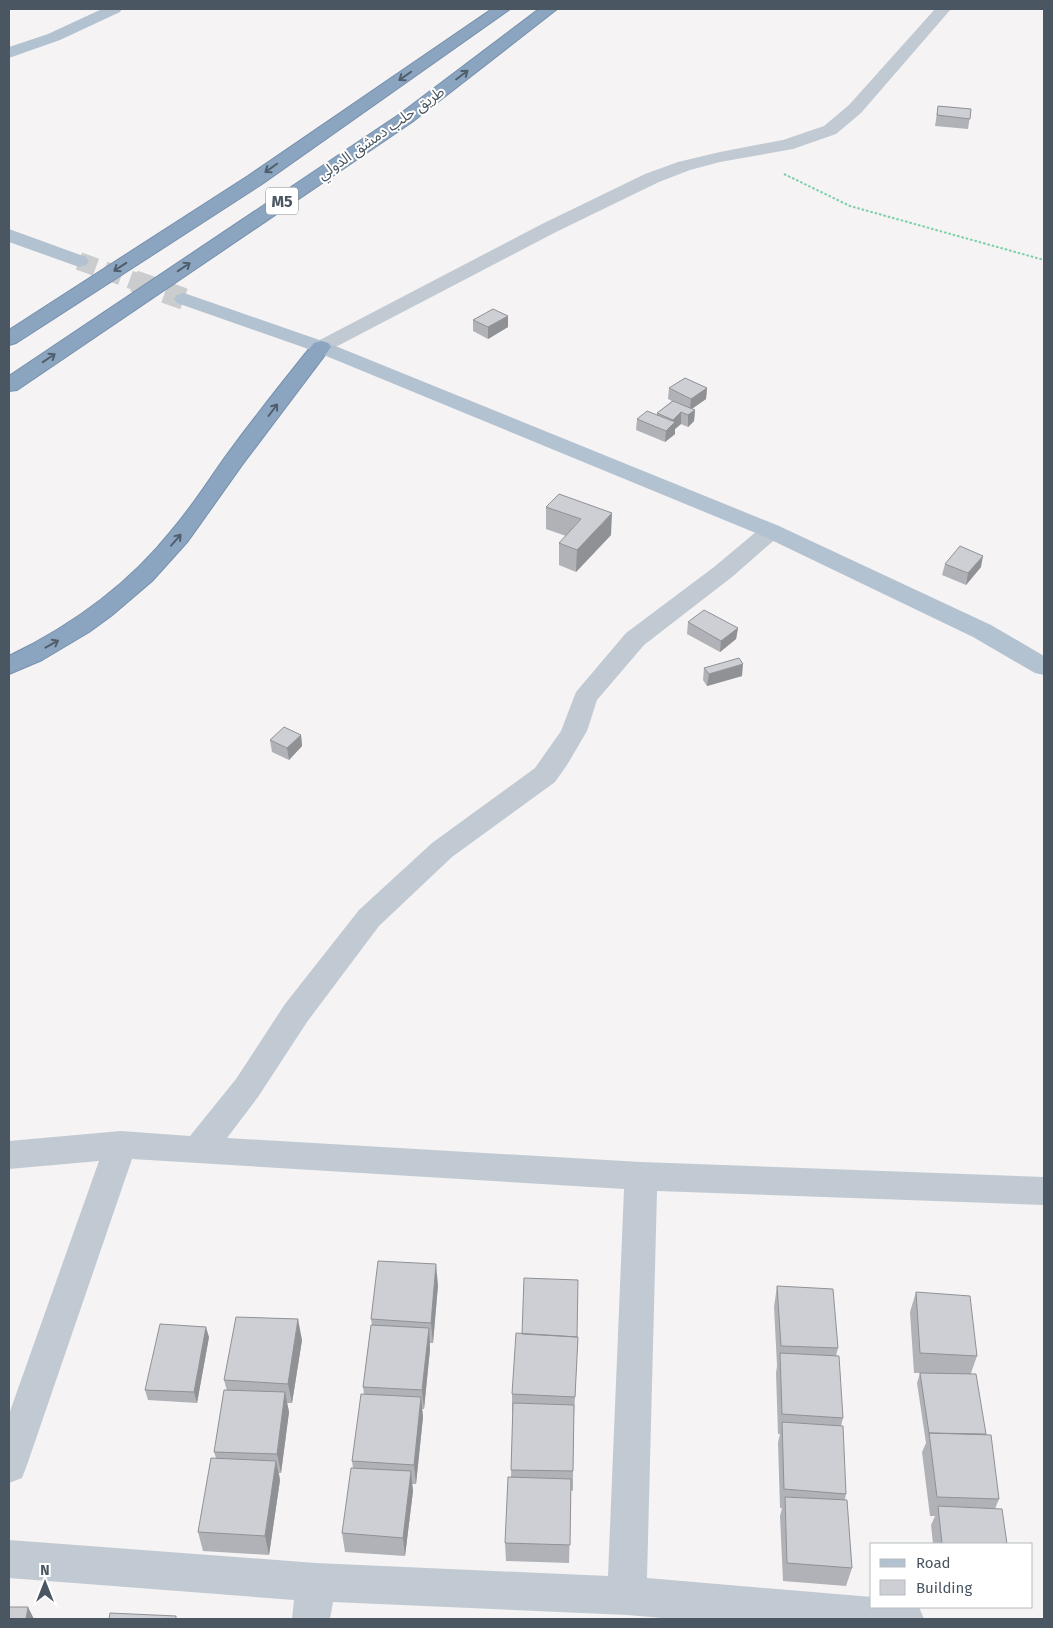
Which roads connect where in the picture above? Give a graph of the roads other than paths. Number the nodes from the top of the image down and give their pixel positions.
1 (114, 9) edge
2 (502, 9) edge
3 (549, 9) edge
4 (943, 9) edge
5 (54, 37) junction
6 (9, 53) edge
7 (9, 65) edge
8 (9, 234) edge
9 (79, 261) tunnel mouth
10 (184, 299) tunnel mouth
11 (9, 339) edge
12 (321, 347) junction
13 (9, 385) edge
14 (771, 531) junction
15 (9, 666) edge
16 (1044, 667) edge
17 (122, 1145) junction
18 (198, 1150) junction
19 (9, 1155) edge
20 (641, 1176) junction
21 (1044, 1192) edge
22 (9, 1465) edge
23 (9, 1559) edge
24 (316, 1582) junction
25 (627, 1596) junction
26 (311, 1619) edge
27 (905, 1619) edge

1 - 5 main road
2 -> 11 highway, طريق حلب دمشق الدولي / M5
13 -> 3 highway, طريق حلب دمشق الدولي / M5
4 - 12 street
5 - 6 main road
5 - 7 main road
8 - 9 main road
10 - 12 main road
12 - 14 main road
15 -> 12 highway
14 - 16 main road
14 - 18 street
17 - 18 street
17 - 19 street
17 - 22 street
18 - 20 street
20 - 21 street
20 - 25 street
23 - 24 street
24 - 25 street
24 - 26 street
25 - 27 street

